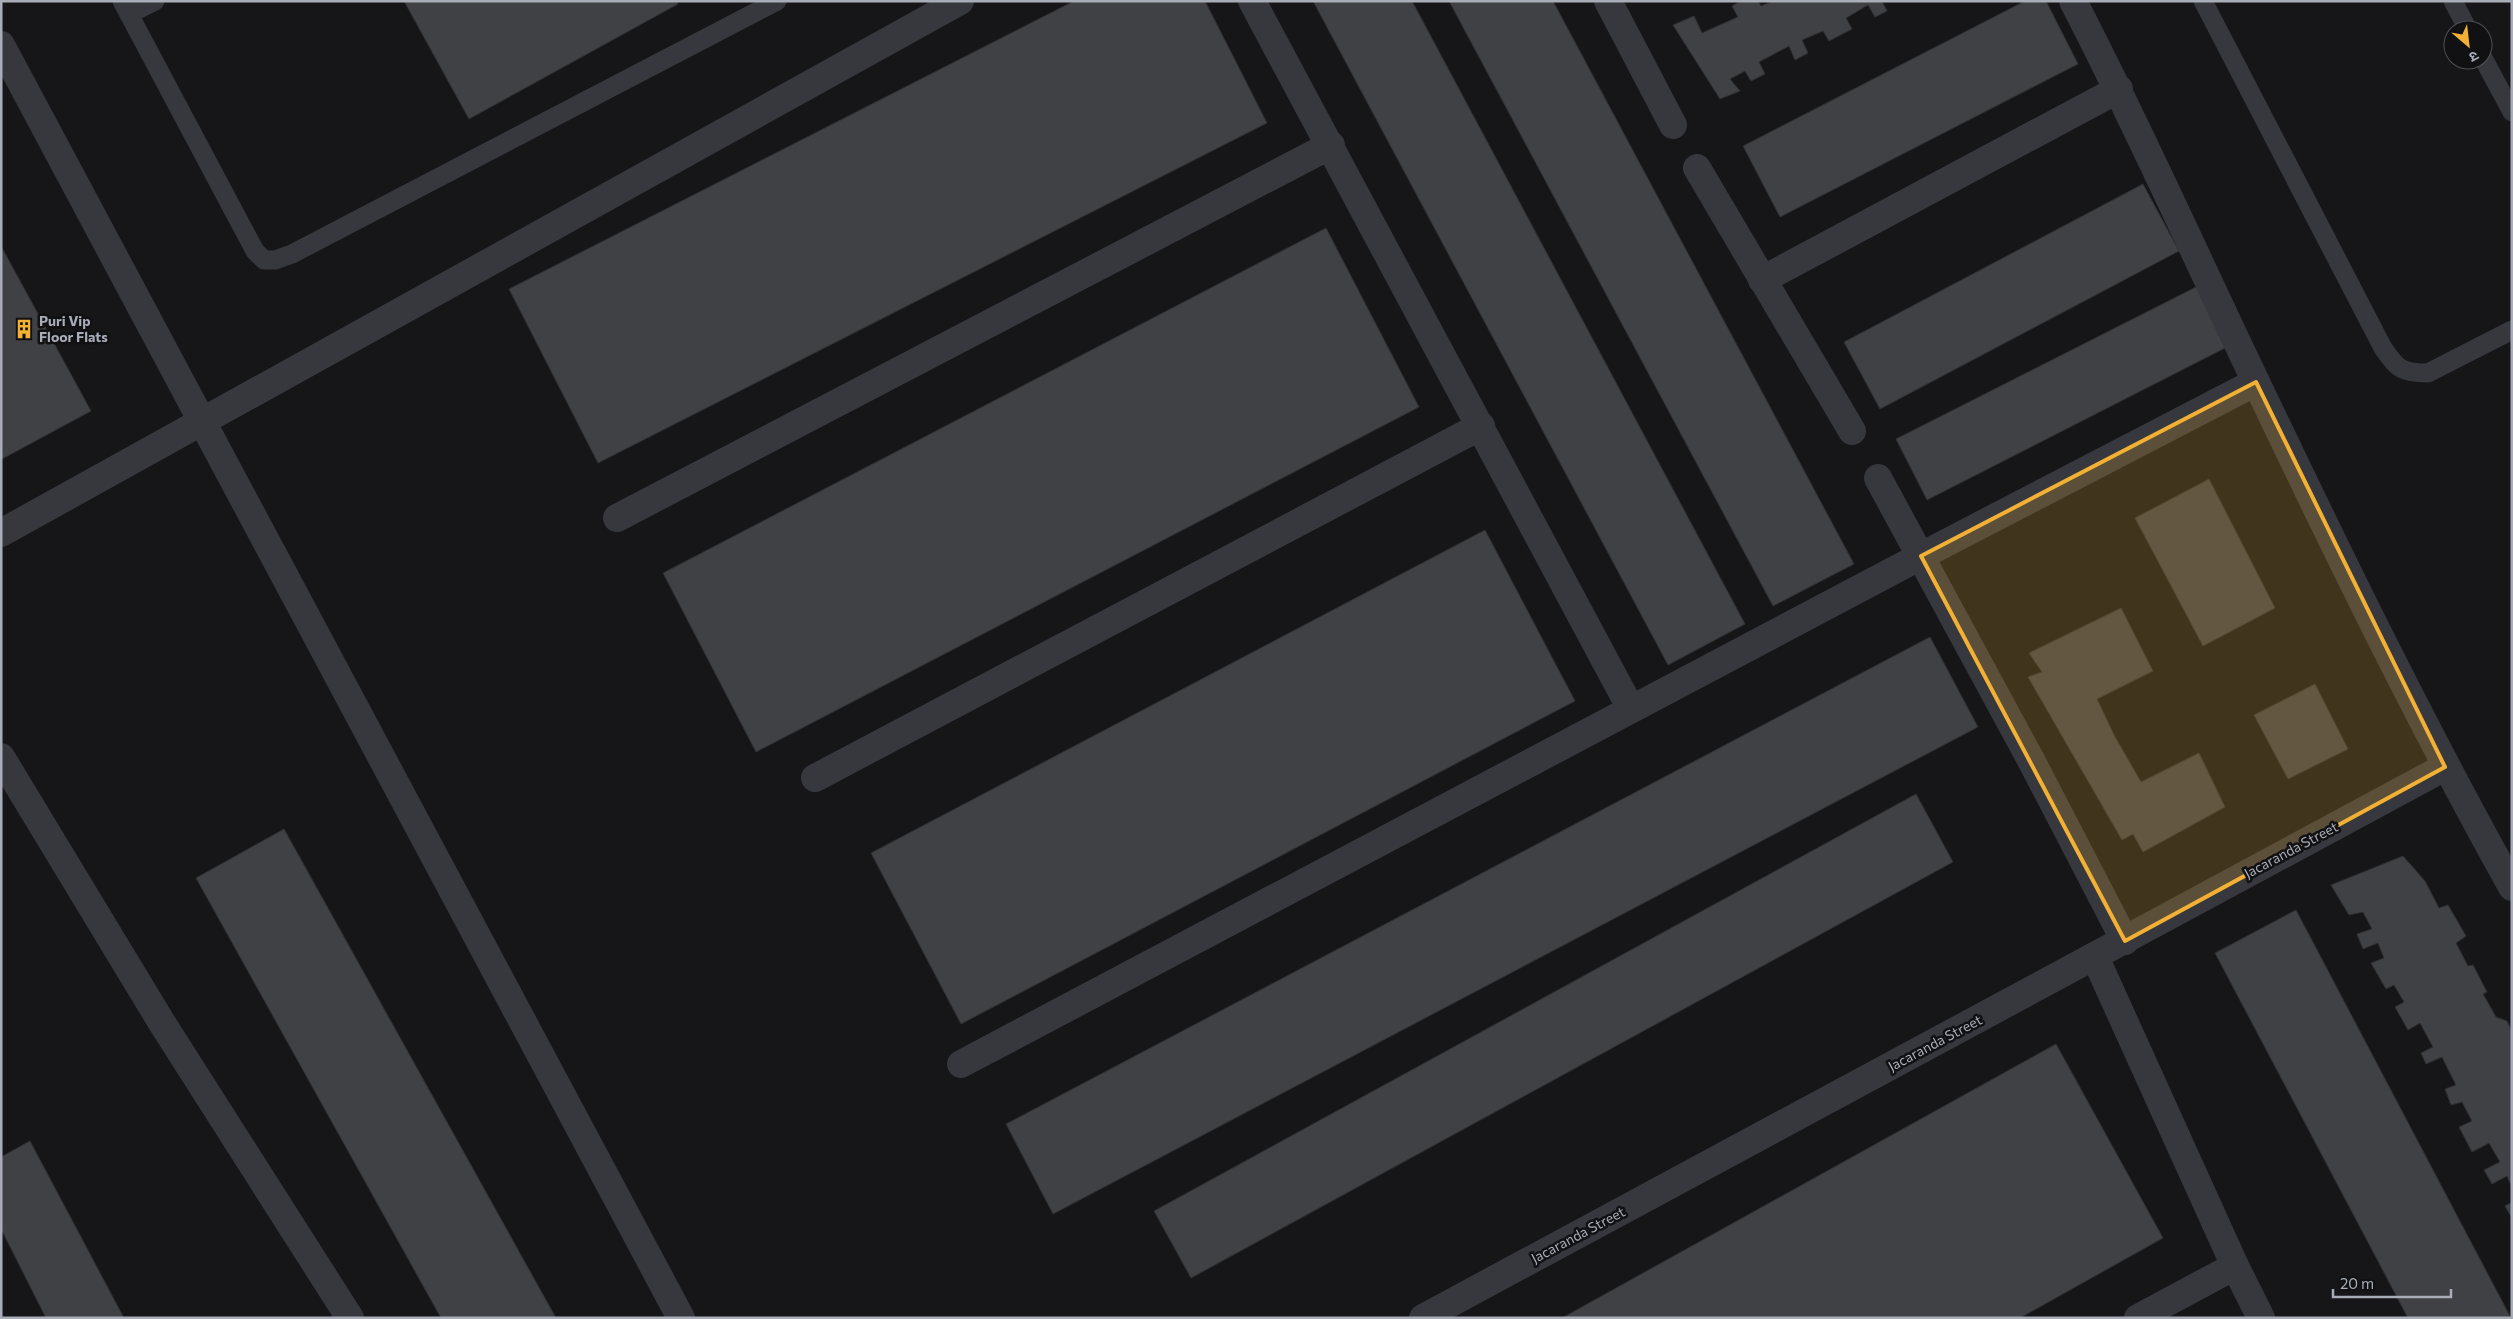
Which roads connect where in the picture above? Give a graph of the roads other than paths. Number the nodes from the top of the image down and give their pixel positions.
1 (155, 1) edge
2 (777, 1) edge
3 (960, 1) edge
4 (1252, 1) edge
5 (1608, 1) edge
6 (2073, 1) edge
7 (2204, 1) edge
8 (2453, 1) edge
9 (126, 8) edge
10 (2463, 20) edge
11 (1, 45) edge
12 (2489, 70) edge
13 (2119, 89) junction
14 (2512, 112) edge
15 (1673, 125) dead end
16 (1331, 145) junction
17 (1697, 168) dead end
18 (1762, 280) junction
19 (2512, 330) edge
20 (2256, 382) junction
21 (204, 421) junction
22 (1481, 426) junction
23 (1852, 431) dead end
24 (1878, 478) dead end
25 (617, 518) dead end
26 (1, 533) edge
27 (1921, 556) junction
28 (1631, 709) junction
29 (1, 758) edge
30 (2445, 767) junction
31 (814, 778) dead end
32 (2512, 887) edge
33 (2125, 941) junction
34 (2095, 957) junction
35 (962, 1064) dead end
36 (2235, 1266) junction
37 (350, 1318) edge
38 (681, 1318) edge
39 (1424, 1318) edge
40 (2138, 1318) edge
41 (2261, 1318) edge

1 - 9 lane
2 - 9 lane
3 - 21 street
4 - 16 street
5 - 15 street
6 - 13 street
7 - 19 lane
8 - 10 lane
11 - 21 street
12 - 14 lane
13 - 18 street
13 - 20 street
16 - 22 street
16 - 25 street
17 - 18 street
18 - 23 street
20 - 27 street
20 - 30 street
21 - 26 street
21 - 38 street
22 - 28 street
22 - 31 street
24 - 27 street
27 - 28 street
27 - 33 street
28 - 35 street
29 - 37 street
30 - 32 street
30 - 33 street, Jacaranda Street
33 - 34 street, Jacaranda Street
34 - 36 street
34 - 39 street, Jacaranda Street
36 - 40 street
36 - 41 street

